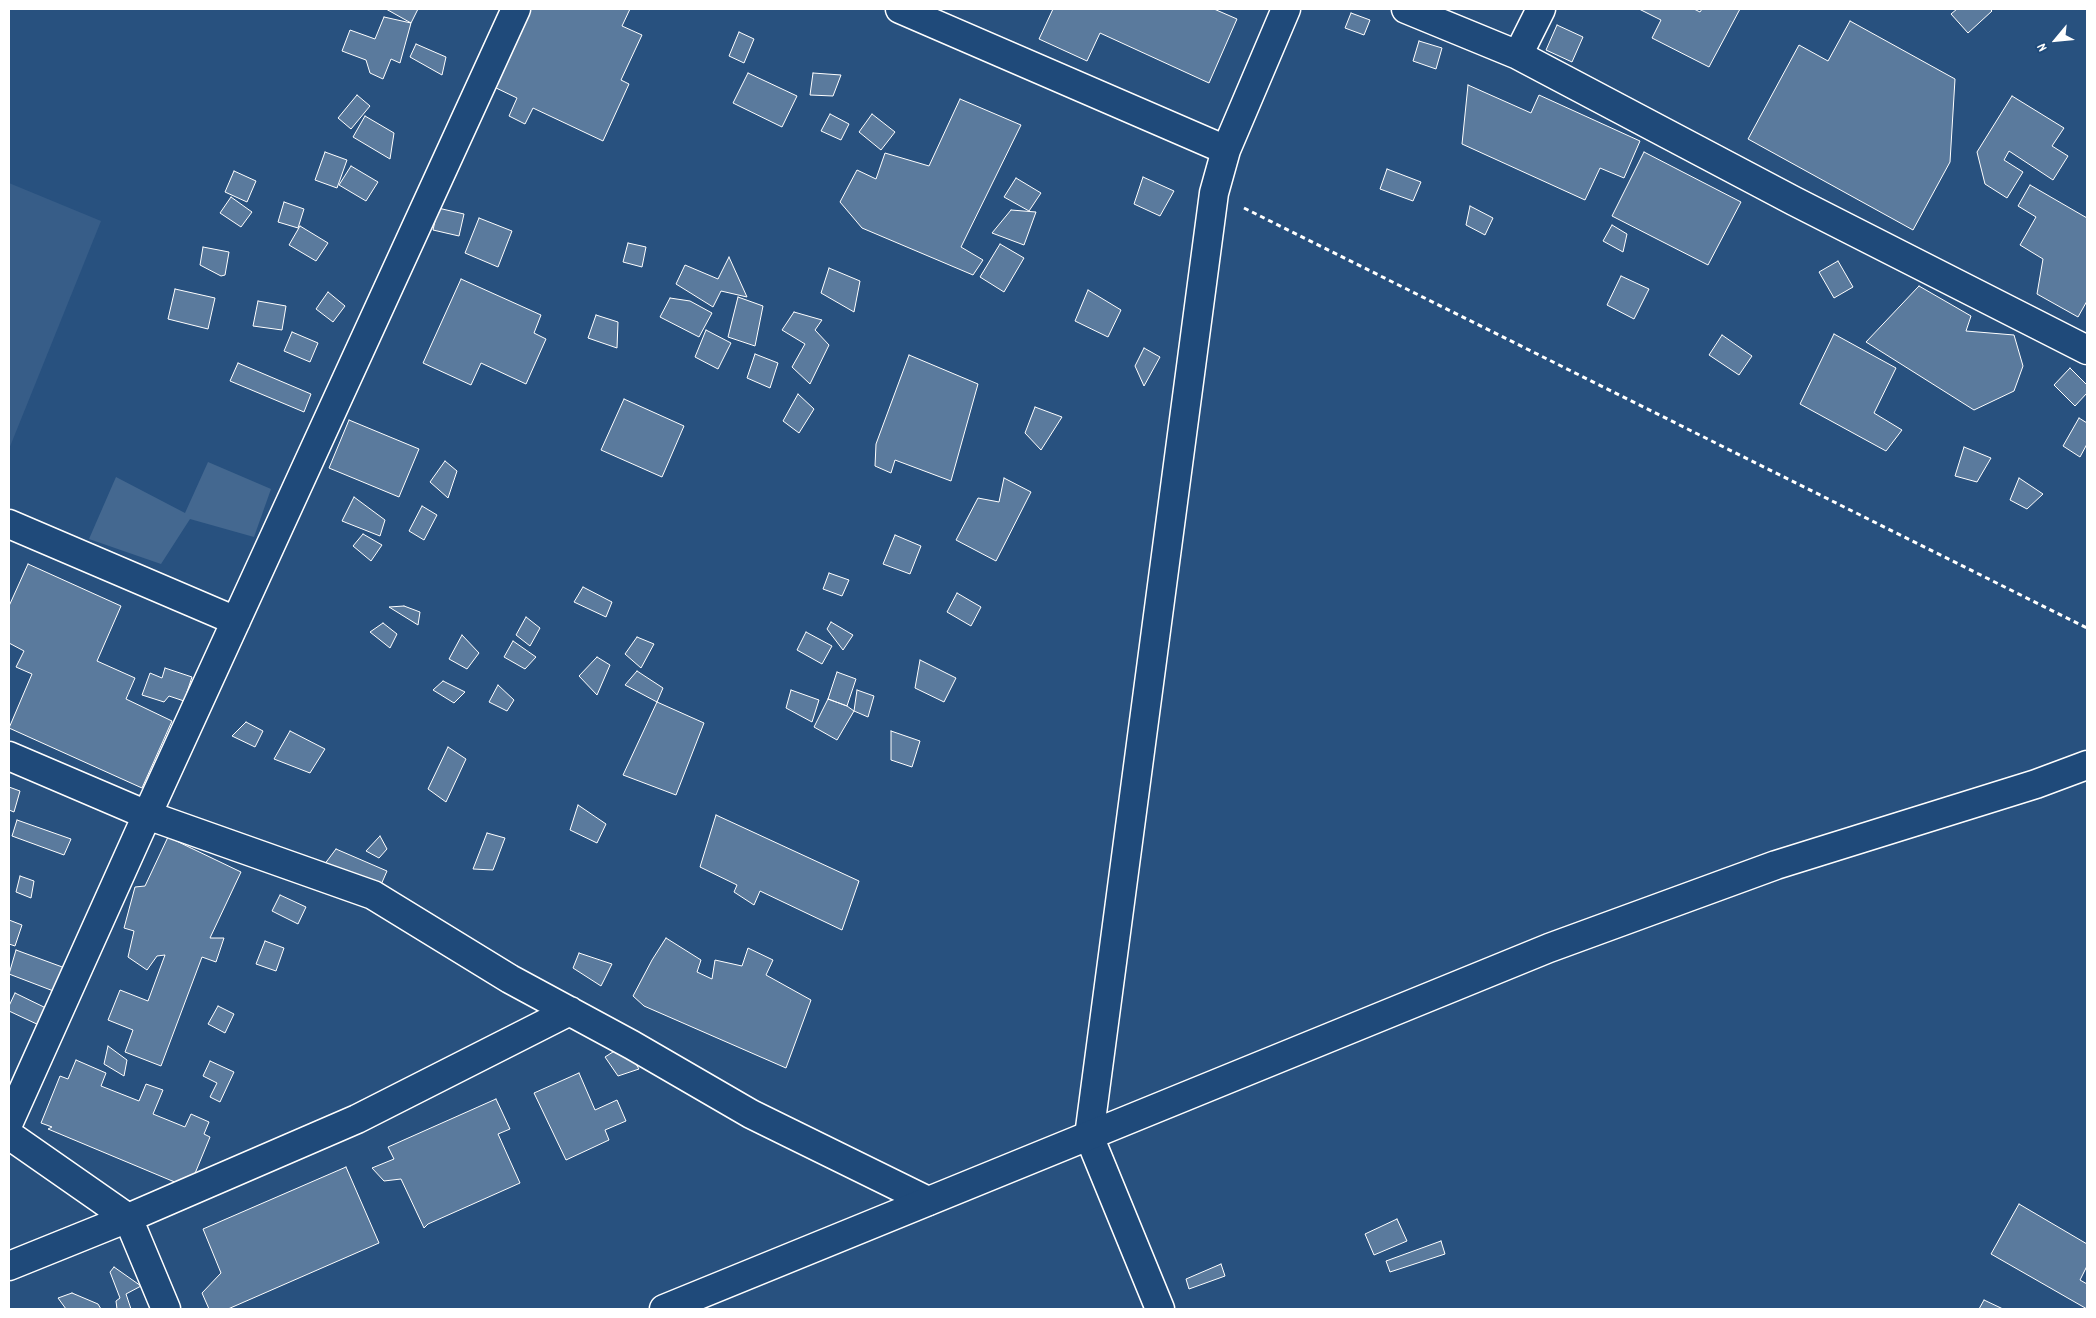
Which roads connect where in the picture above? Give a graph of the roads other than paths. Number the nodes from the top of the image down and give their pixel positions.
1 (516, 9) edge
2 (900, 9) edge
3 (1286, 9) edge
4 (1406, 9) edge
5 (1541, 9) edge
6 (1518, 55) junction
7 (1226, 150) junction
8 (2087, 350) edge
9 (9, 524) edge
10 (236, 621) junction
11 (9, 756) edge
12 (2087, 765) edge
13 (147, 815) junction
14 (570, 1011) junction
15 (9, 1122) edge
16 (9, 1135) edge
17 (1089, 1136) junction
18 (928, 1202) junction
19 (128, 1218) junction
20 (9, 1266) edge
21 (166, 1309) edge
22 (664, 1309) edge
23 (1160, 1309) edge

1 - 10 street
2 - 7 street
3 - 7 street
4 - 6 street
5 - 6 street
6 - 8 street
7 - 17 street
9 - 10 street
10 - 13 street
11 - 13 street
12 - 17 street
13 - 14 street
13 - 15 street
14 - 18 street
14 - 19 street
16 - 19 street
17 - 18 street
17 - 23 street
18 - 22 street
19 - 20 street
19 - 21 street

